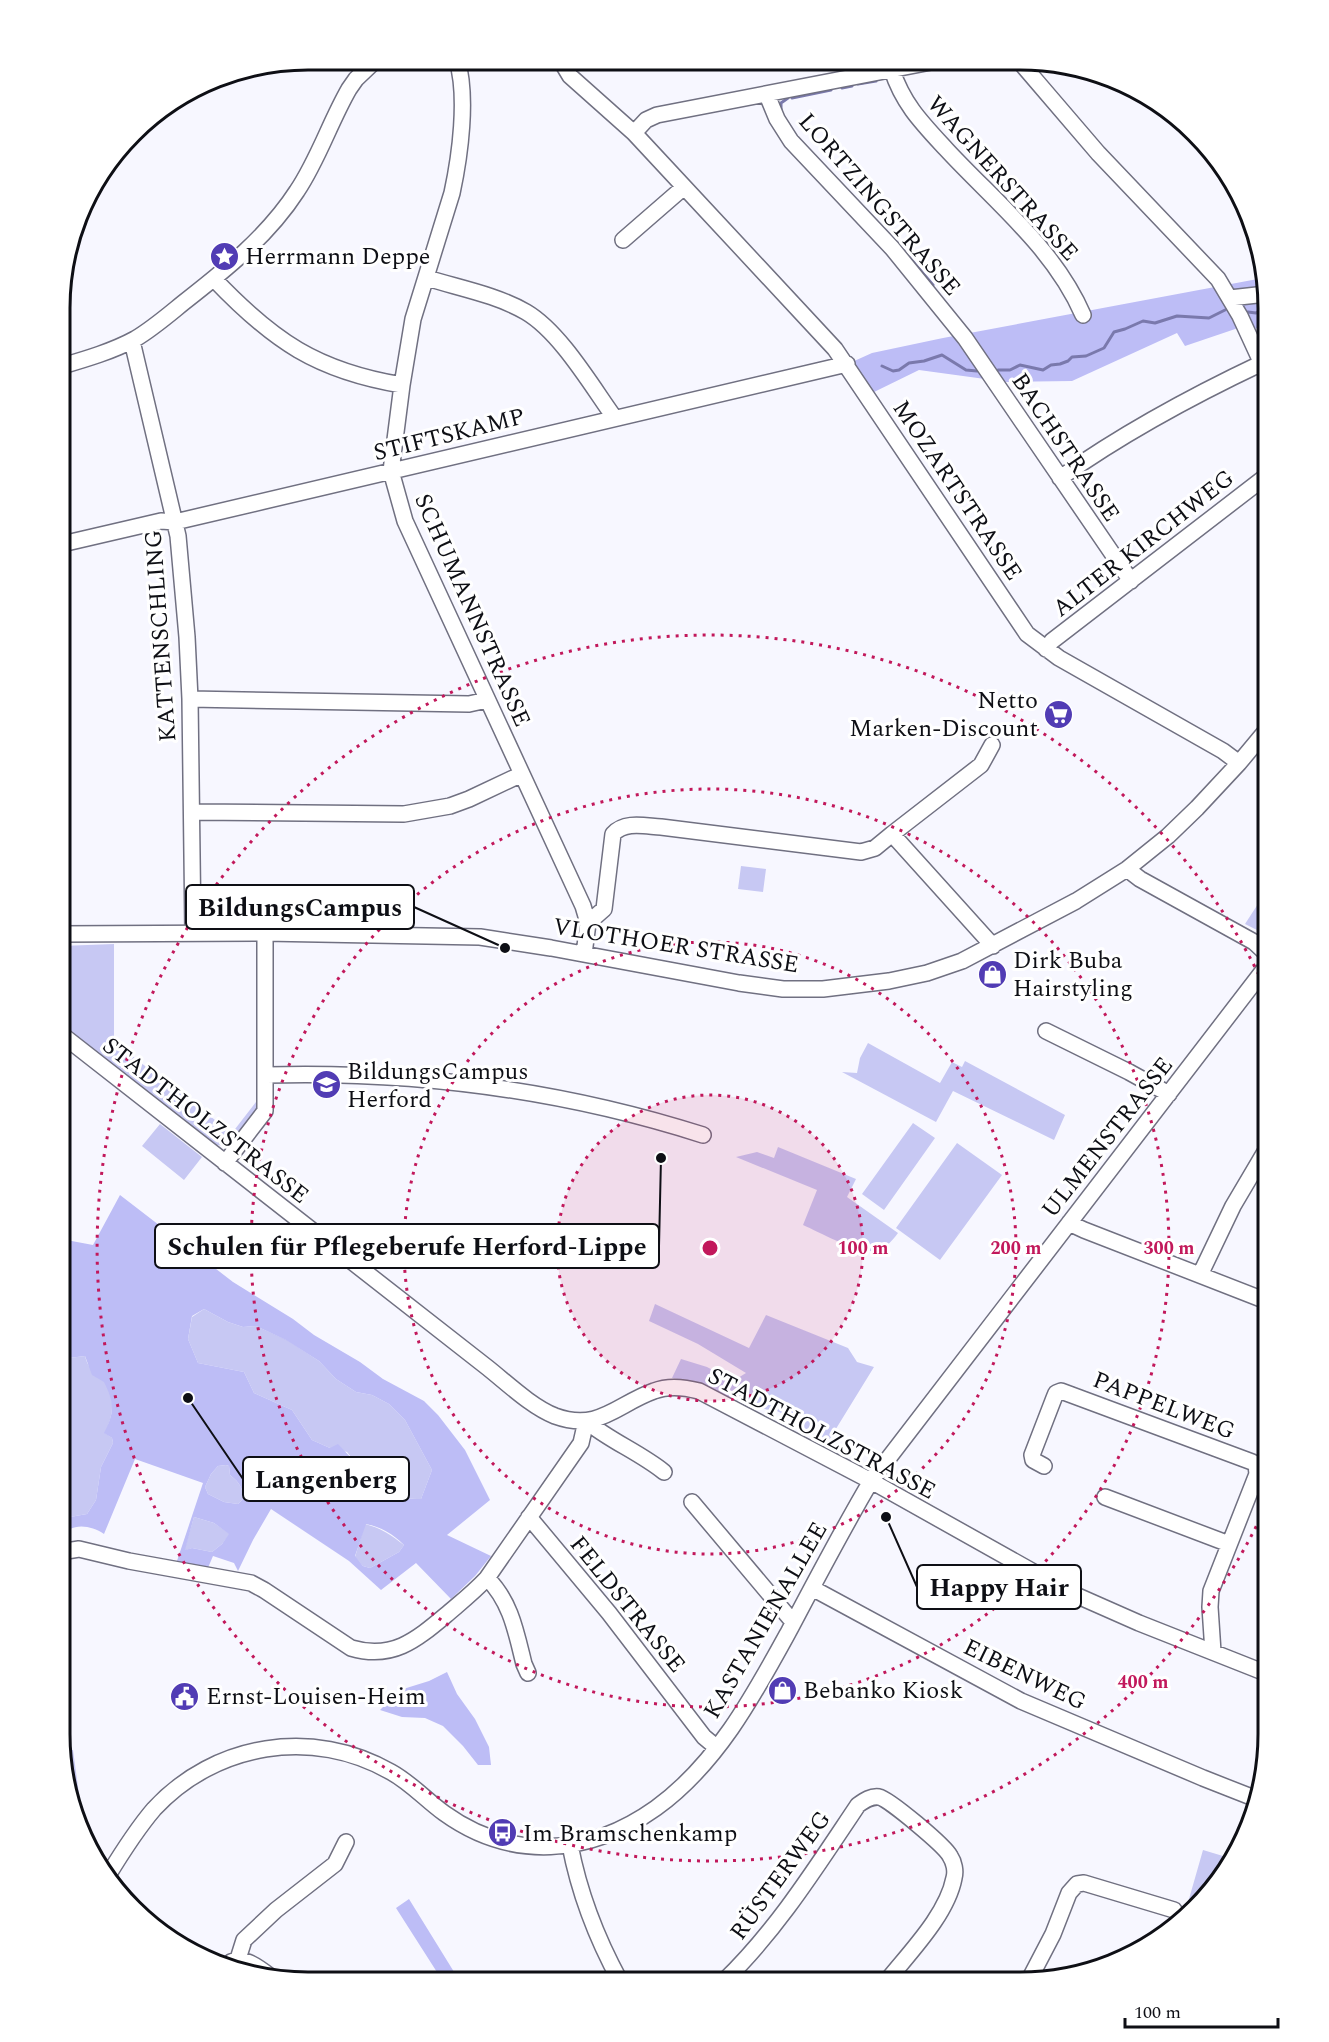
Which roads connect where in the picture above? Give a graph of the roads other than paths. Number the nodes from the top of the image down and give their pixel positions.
1 (365, 70) edge
2 (458, 70) edge
3 (566, 70) edge
4 (892, 70) joint
5 (1027, 70) edge
6 (767, 95) junction
7 (634, 133) junction
8 (684, 187) junction
9 (623, 240) dead end
10 (427, 278) junction
11 (214, 279) junction
12 (1228, 294) junction
13 (1258, 294) edge
14 (1083, 315) dead end
15 (964, 338) joint
16 (132, 341) junction
17 (1258, 355) edge
18 (847, 363) junction
19 (70, 364) edge
20 (1258, 365) edge
21 (402, 385) junction
22 (614, 417) junction
23 (391, 471) junction
24 (1060, 478) junction
25 (1258, 483) edge
26 (176, 522) junction
27 (70, 542) edge
28 (1131, 581) junction
29 (1046, 649) junction
30 (190, 699) junction
31 (487, 700) junction
32 (1258, 740) edge
33 (992, 745) dead end
34 (1239, 763) junction
35 (522, 774) junction
36 (192, 812) junction
37 (892, 834) junction
38 (1127, 869) junction
39 (588, 923) junction
40 (194, 933) junction
41 (265, 933) junction
42 (70, 934) edge
43 (993, 946) junction
44 (1258, 947) edge
45 (584, 954) junction
46 (1258, 980) edge
47 (1046, 1031) dead end
48 (70, 1041) edge
49 (266, 1075) junction
50 (1169, 1094) junction
51 (703, 1135) dead end
52 (225, 1163) junction
53 (1258, 1164) edge
54 (1069, 1223) junction
55 (1200, 1275) junction
56 (1258, 1298) edge
57 (586, 1421) junction
58 (1044, 1466) dead end
59 (664, 1472) dead end
60 (871, 1481) junction
61 (1105, 1497) dead end
62 (692, 1502) dead end
63 (529, 1517) junction
64 (1229, 1544) junction
65 (70, 1550) edge
66 (487, 1578) junction
67 (812, 1588) junction
68 (794, 1622) junction
69 (1213, 1652) junction
70 (1258, 1670) edge
71 (528, 1673) dead end
72 (716, 1747) junction
73 (1250, 1796) edge
74 (346, 1842) dead end
75 (570, 1845) junction
76 (113, 1868) edge
77 (1174, 1910) dead end
78 (234, 1959) edge
79 (1034, 1971) edge
80 (616, 1972) edge
81 (733, 1972) edge
82 (894, 1972) edge

1 - 11 street
2 - 10 street, SCHUMANNSTRASSE
3 - 7 street, MOZARTSTRASSE
4 - 6 street
4 - 14 street, WAGNERSTRASSE
5 - 12 street
6 - 7 street
6 - 15 street, LORTZINGSTRASSE
7 - 8 street, MOZARTSTRASSE
8 - 9 street
8 - 18 street, MOZARTSTRASSE
10 - 21 street, SCHUMANNSTRASSE
10 - 22 street
11 - 16 street
11 - 21 street
12 - 13 street
12 - 17 street
15 - 24 street, BACHSTRASSE
16 - 19 street
16 - 26 street, KATTENSCHLING
18 - 22 street, STIFTSKAMP
18 - 29 street, MOZARTSTRASSE
20 - 24 street
21 - 23 street, SCHUMANNSTRASSE
22 - 23 street, STIFTSKAMP
23 - 26 street, STIFTSKAMP
23 - 31 street, SCHUMANNSTRASSE
24 - 28 street, BACHSTRASSE
25 - 28 street, ALTER KIRCHWEG
26 - 27 street, STIFTSKAMP
26 - 30 street, KATTENSCHLING
28 - 29 street, ALTER KIRCHWEG
29 - 34 street, MOZARTSTRASSE
30 - 31 street
30 - 36 street, KATTENSCHLING
31 - 35 street, SCHUMANNSTRASSE
32 - 34 street, VLOTHOER STRASSE
33 - 37 street
34 - 38 street, VLOTHOER STRASSE
35 - 36 street
35 - 39 street, SCHUMANNSTRASSE
36 - 40 street, KATTENSCHLING
37 - 39 street
37 - 43 street
38 - 43 street, VLOTHOER STRASSE
38 - 44 street
39 - 45 street, SCHUMANNSTRASSE
40 - 41 street, VLOTHOER STRASSE
40 - 42 street, VLOTHOER STRASSE
41 - 45 street, VLOTHOER STRASSE
41 - 49 street
43 - 45 street, VLOTHOER STRASSE
46 - 50 street, ULMENSTRASSE
47 - 50 street
48 - 52 street, STADTHOLZSTRASSE
49 - 51 street
49 - 52 street
50 - 54 street, ULMENSTRASSE
52 - 57 street, STADTHOLZSTRASSE
53 - 55 street
54 - 55 street
54 - 60 street, ULMENSTRASSE
55 - 56 street
57 - 59 street
57 - 60 street, STADTHOLZSTRASSE
57 - 63 street
58 - 64 street, PAPPELWEG
60 - 67 street, KASTANIENALLEE
60 - 69 street, STADTHOLZSTRASSE
61 - 64 street
62 - 68 street
63 - 66 street
63 - 72 street, FELDSTRASSE
64 - 69 street, PAPPELWEG
65 - 66 street
66 - 71 street
67 - 68 street, KASTANIENALLEE
67 - 73 street, EIBENWEG
68 - 72 street, KASTANIENALLEE
69 - 70 street, STADTHOLZSTRASSE
72 - 75 street, KASTANIENALLEE
74 - 78 street
75 - 76 street, KASTANIENALLEE
75 - 80 street
77 - 79 street
81 - 82 street, RÜSTERWEG

